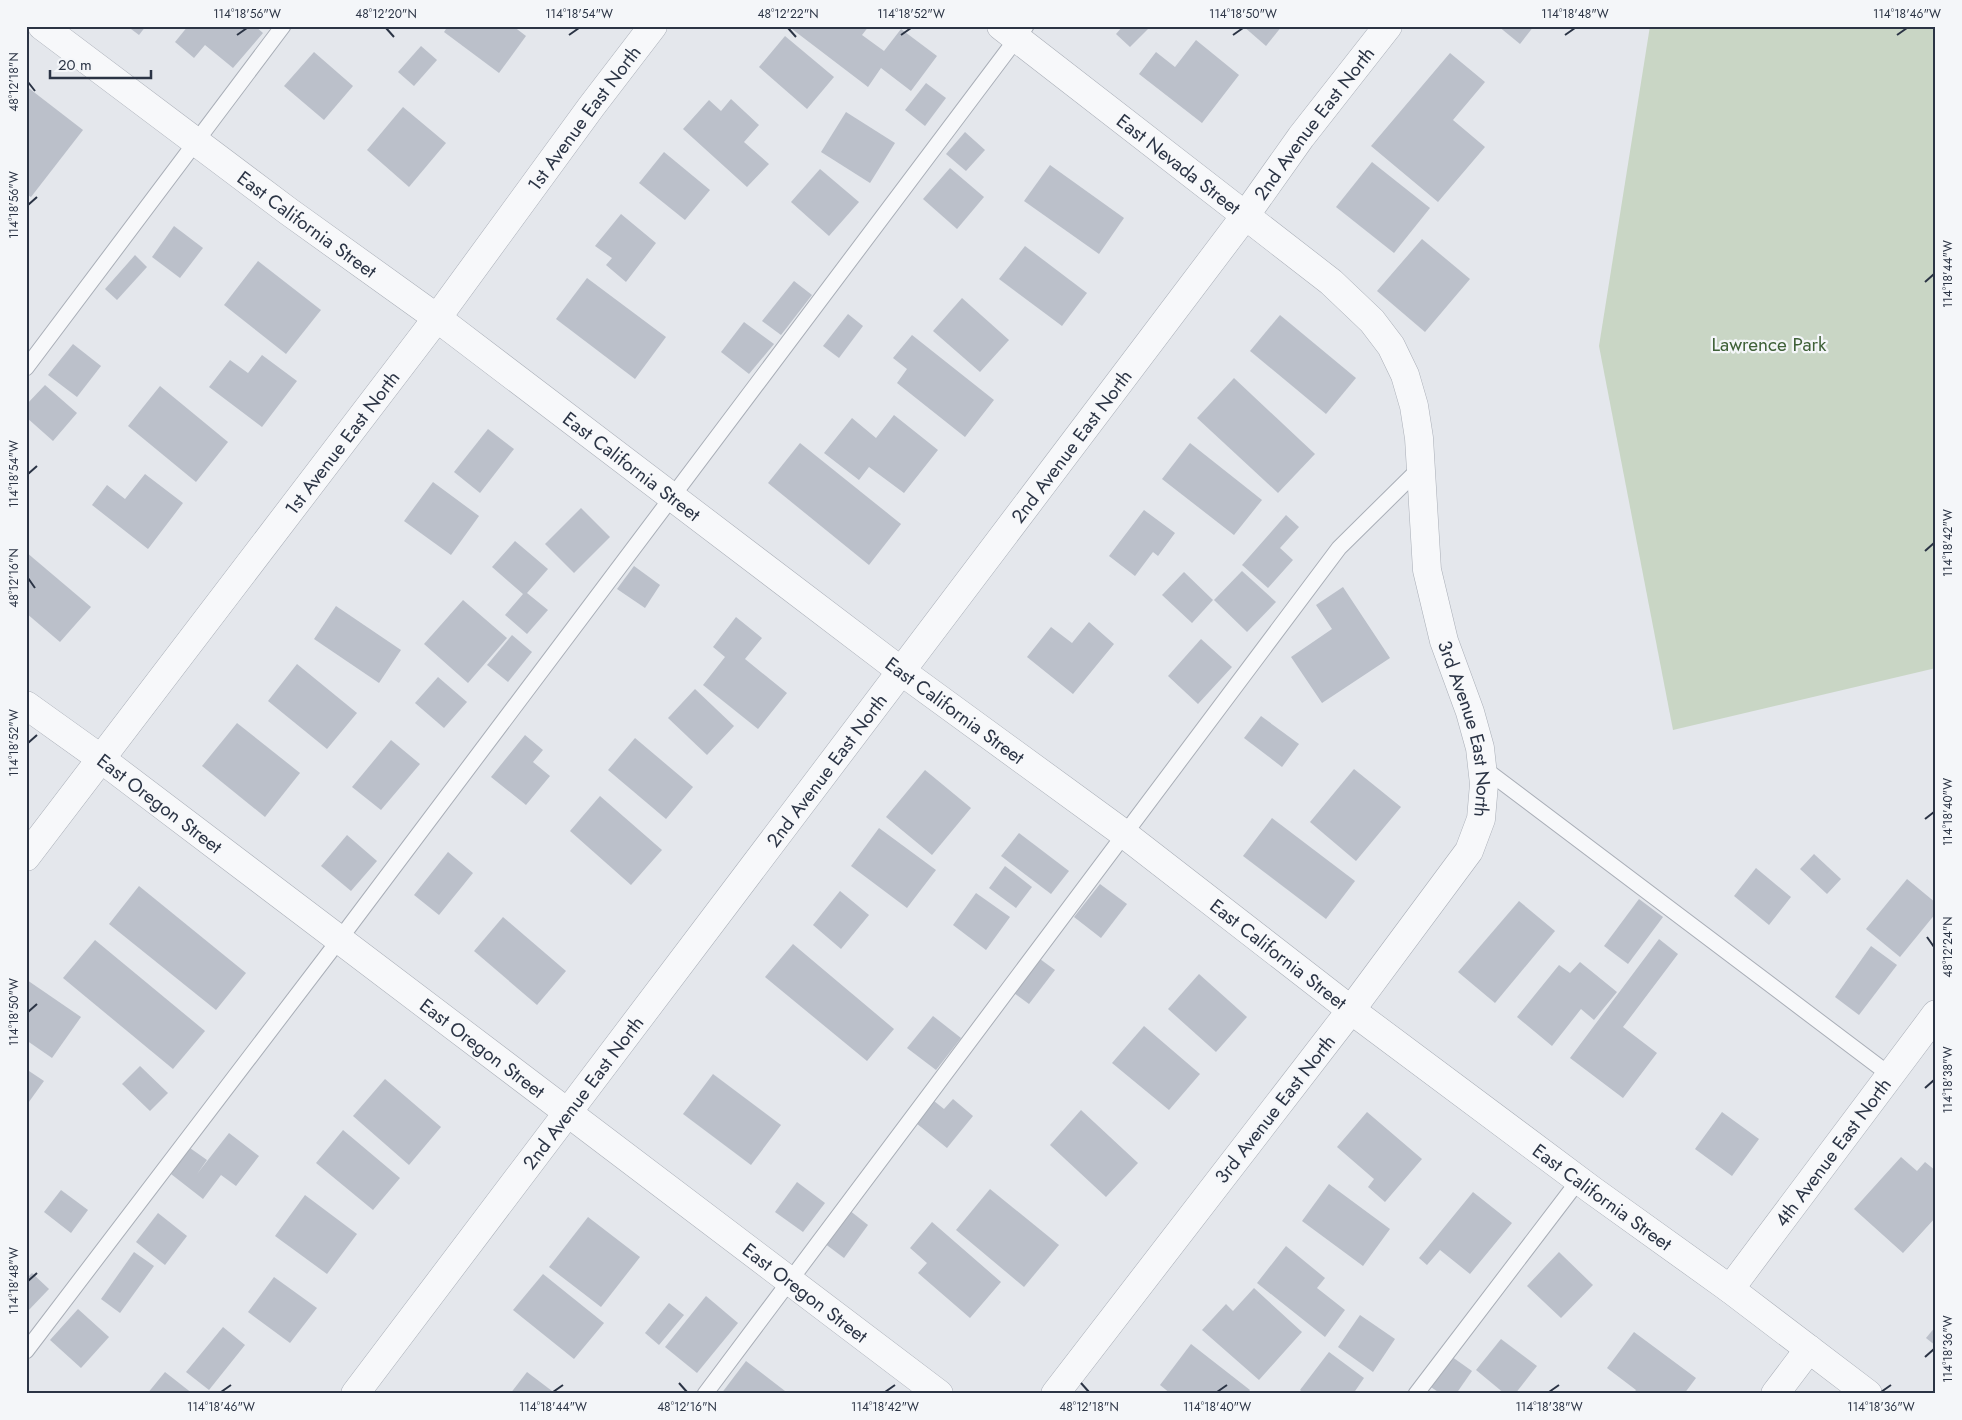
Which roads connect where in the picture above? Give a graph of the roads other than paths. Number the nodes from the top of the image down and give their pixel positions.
1 (42, 26) edge
2 (283, 26) edge
3 (654, 26) edge
4 (1388, 26) edge
5 (1015, 30) edge
6 (196, 141) junction
7 (1245, 216) junction
8 (1354, 303) joint
9 (437, 318) junction
10 (26, 368) edge
11 (1421, 467) junction
12 (671, 497) junction
13 (901, 672) junction
14 (26, 705) edge
15 (100, 758) junction
16 (1482, 767) junction
17 (1125, 835) junction
18 (26, 856) edge
19 (339, 940) junction
20 (1351, 1010) junction
21 (1936, 1014) edge
22 (1890, 1075) junction
23 (567, 1112) junction
24 (1579, 1180) junction
25 (789, 1281) junction
26 (1730, 1289) junction
27 (1809, 1349) junction
28 (26, 1351) edge
29 (355, 1394) edge
30 (705, 1394) edge
31 (939, 1394) edge
32 (1055, 1394) edge
33 (1416, 1394) edge
34 (1775, 1394) edge
35 (1868, 1394) edge

1 - 6 street, East California Street
2 - 6 lane
3 - 9 street, 1st Avenue East North
4 - 7 street, 2nd Avenue East North
5 - 7 street, East Nevada Street
5 - 12 lane
6 - 9 street, East California Street
6 - 10 lane
7 - 8 street, East Nevada Street
7 - 13 street, 2nd Avenue East North
8 - 11 street, 3rd Avenue East North
9 - 12 street, East California Street
9 - 15 street, 1st Avenue East North
11 - 16 street, 3rd Avenue East North
11 - 17 lane
12 - 13 street, East California Street
12 - 19 lane
13 - 17 street, East California Street
13 - 23 street, 2nd Avenue East North
14 - 15 street, East Oregon Street
15 - 18 street, 1st Avenue East North
15 - 19 street, East Oregon Street
16 - 20 street, 3rd Avenue East North
16 - 22 lane
17 - 20 street, East California Street
17 - 25 lane
19 - 23 street, East Oregon Street
19 - 28 lane
20 - 24 street, East California Street
20 - 32 street, 3rd Avenue East North
21 - 22 street, 4th Avenue East North
22 - 26 street, 4th Avenue East North
23 - 25 street, East Oregon Street
23 - 29 street, 2nd Avenue East North
24 - 26 street, East California Street
24 - 33 lane
25 - 30 lane
25 - 31 street, East Oregon Street
26 - 27 street, East California Street
27 - 34 street
27 - 35 street, East California Street

